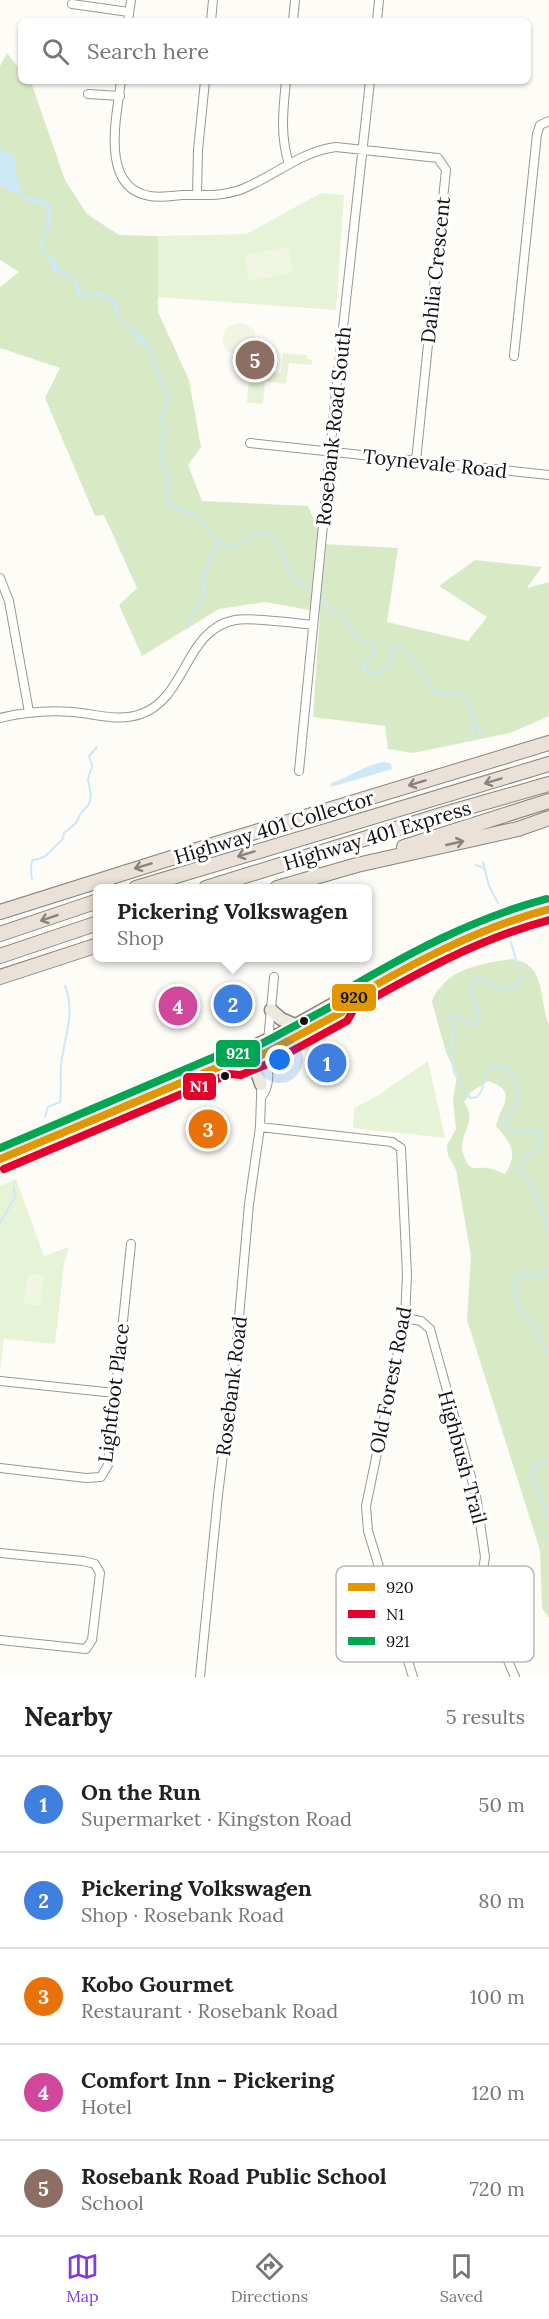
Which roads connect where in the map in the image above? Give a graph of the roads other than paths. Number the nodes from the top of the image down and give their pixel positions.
1 (131, 0) edge
2 (213, 0) edge
3 (295, 0) edge
4 (379, 0) edge
5 (72, 4) dead end
6 (129, 12) junction
7 (128, 18) edge
8 (211, 18) edge
9 (293, 18) edge
10 (377, 18) edge
11 (121, 84) edge
12 (205, 84) edge
13 (286, 84) edge
14 (370, 84) edge
15 (88, 94) dead end
16 (120, 96) junction
17 (549, 121) edge
18 (362, 150) junction
19 (289, 164) junction
20 (197, 195) junction
21 (513, 356) dead end
22 (250, 443) dead end
23 (331, 451) junction
24 (416, 461) junction
25 (549, 475) edge
26 (0, 578) edge
27 (313, 625) junction
28 (29, 712) junction
29 (0, 718) edge
30 (549, 743) edge
31 (549, 764) edge
32 (299, 771) dead end
33 (549, 784) edge
34 (549, 801) edge
35 (549, 819) edge
36 (357, 865) junction
37 (149, 884) edge
38 (219, 884) edge
39 (291, 884) edge
40 (93, 903) edge
41 (549, 909) edge
42 (4, 910) edge
43 (93, 925) edge
44 (0, 934) edge
45 (93, 947) edge
46 (0, 956) edge
47 (0, 977) edge
48 (274, 977) dead end
49 (346, 1002) junction
50 (272, 1010) junction
51 (295, 1025) junction
52 (267, 1052) junction
53 (234, 1064) junction
54 (261, 1090) junction
55 (260, 1127) junction
56 (0, 1159) edge
57 (131, 1244) dead end
58 (405, 1318) junction
59 (0, 1381) edge
60 (115, 1393) junction
61 (0, 1467) edge
62 (0, 1553) edge
63 (379, 1566) edge
64 (484, 1566) edge
65 (0, 1640) edge
66 (408, 1662) edge
67 (509, 1662) edge
68 (200, 1677) edge
69 (413, 1677) edge
70 (515, 1677) edge

1 - 6 street
2 - 8 street
3 - 9 street
4 - 10 street
5 - 6 street
6 - 7 street
11 - 16 street
12 - 20 street
13 - 19 street
14 - 18 street, Rosebank Road South
15 - 16 street
16 - 20 street
17 - 21 street
18 - 19 street
18 - 23 street, Rosebank Road South
18 - 24 street, Dahlia Crescent
19 - 20 street
22 - 23 street, Toynevale Road
23 - 24 street, Toynevale Road
23 - 27 street, Rosebank Road South
24 - 25 street, Toynevale Road
26 - 28 street
27 - 28 street
27 - 32 street, Rosebank Road South
28 - 29 street
30 -> 42 highway, Highway 401 Collector
31 -> 37 highway, Highway 401 Express
33 - 38 highway, Highway 401 Express
34 - 36 highway
36 -> 35 highway
36 - 39 highway
40 -> 44 highway
41 - 49 main road
43 - 46 highway
45 - 47 highway
48 - 50 street, Rosebank Road
49 - 51 main road
49 - 52 main road
50 - 51 main road
50 - 52 street, Rosebank Road
51 - 52 main road
52 - 53 main road
52 - 54 street, Rosebank Road
53 - 54 main road
53 - 56 main road
54 - 55 street, Rosebank Road
55 - 58 street, Old Forest Road
55 - 68 street, Rosebank Road
57 - 60 street, Lightfoot Place
58 - 63 street, Old Forest Road
58 - 64 street, Highbush Trail
59 - 60 street
60 - 61 street, Lightfoot Place
62 - 65 street
66 - 69 street, Old Forest Road
67 - 70 street, Highbush Trail

